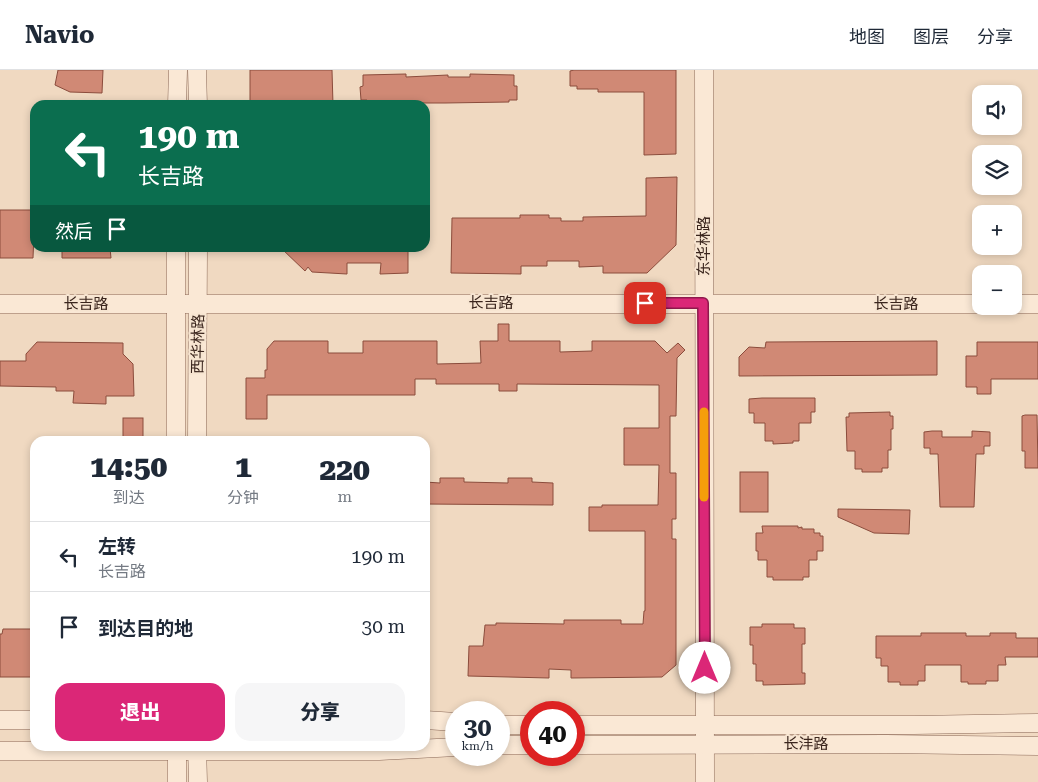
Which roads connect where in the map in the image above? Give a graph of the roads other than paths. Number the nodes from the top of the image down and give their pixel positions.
1 (178, 70) edge
2 (198, 70) edge
3 (704, 70) edge
4 (177, 100) edge
5 (198, 100) edge
6 (176, 252) edge
7 (198, 252) edge
8 (703, 303) junction
9 (0, 304) edge
10 (176, 304) junction
11 (199, 304) junction
12 (972, 304) edge
13 (1022, 304) edge
14 (1038, 304) edge
15 (176, 436) edge
16 (197, 436) edge
17 (0, 720) edge
18 (30, 720) edge
19 (430, 720) edge
20 (445, 721) edge
21 (1038, 723) edge
22 (585, 725) edge
23 (705, 725) junction
24 (705, 744) junction
25 (585, 745) edge
26 (1038, 746) edge
27 (430, 748) edge
28 (445, 748) edge
29 (0, 751) edge
30 (30, 751) edge
31 (177, 751) edge
32 (198, 751) edge
33 (177, 782) edge
34 (198, 782) edge
35 (705, 782) edge

1 - 4 street
2 - 5 street
3 - 8 street, 东华林路
6 - 10 street, 西华林路
7 - 11 street, 西华林路
8 - 11 street, 长吉路
8 - 12 street, 长吉路
8 - 23 street, 东华林路
9 - 10 street, 长吉路
10 - 11 street, 长吉路
10 - 15 street, 西华林路
11 - 16 street, 西华林路
13 - 14 street
17 - 18 street
19 - 20 street
21 - 23 street, 长沣路
22 - 23 street, 长沣路
23 - 24 street, 东华林路
24 - 25 street, 长沣路
24 - 26 street, 长沣路
24 - 35 street, 东华林路
27 - 28 street
29 - 30 street
31 - 33 street
32 - 34 street

